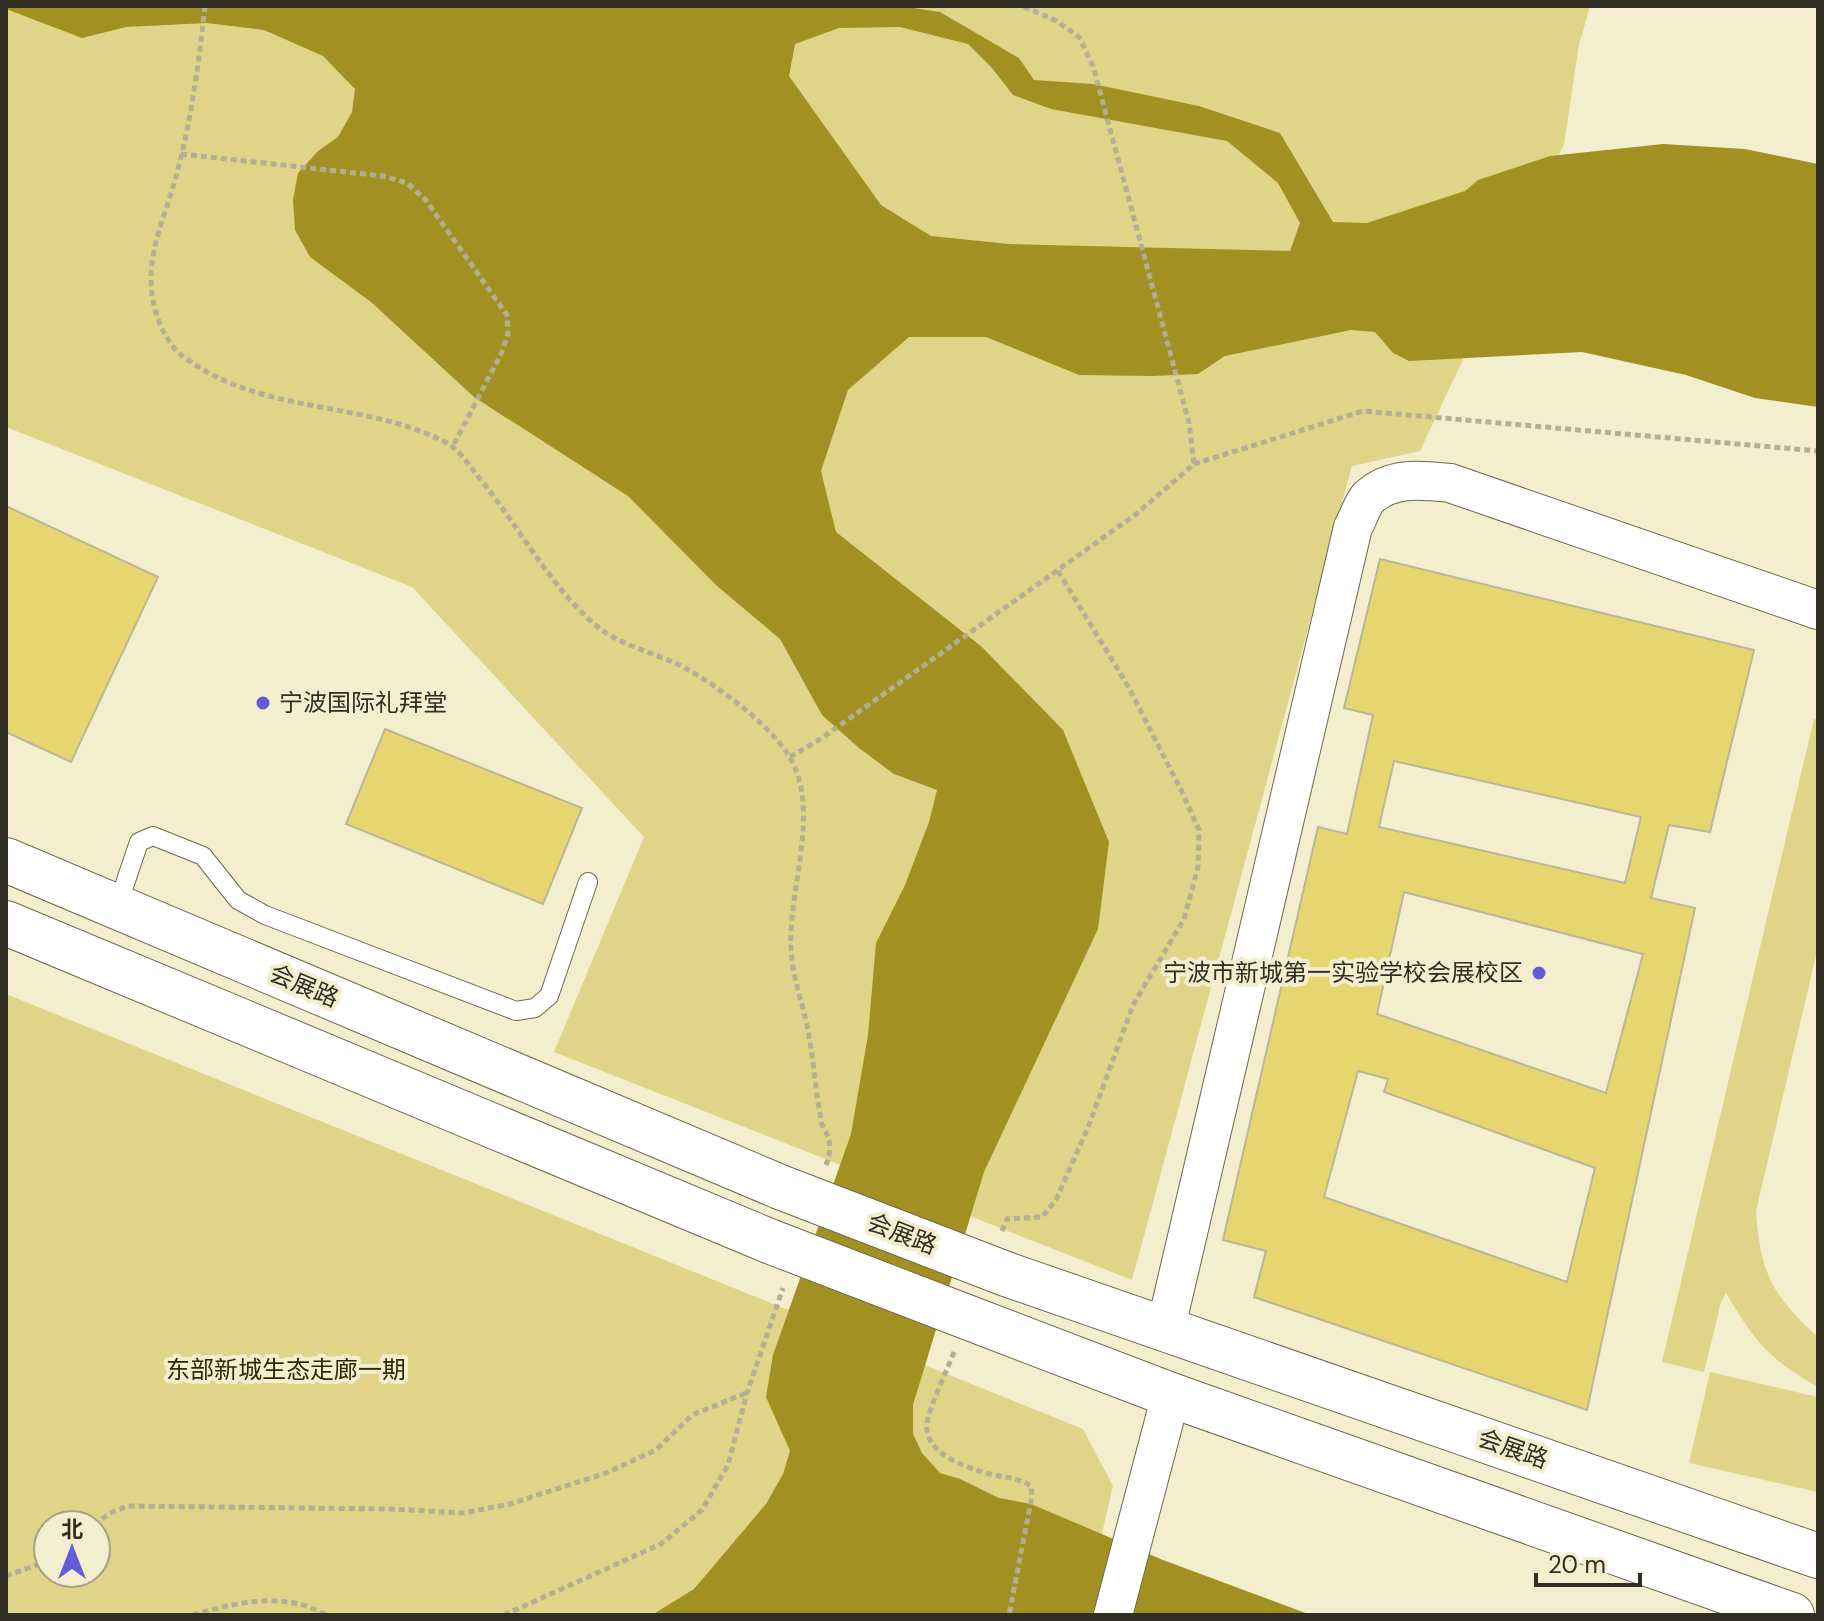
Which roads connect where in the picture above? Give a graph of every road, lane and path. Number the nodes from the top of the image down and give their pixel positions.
1 (205, 6) edge
2 (1022, 6) edge
3 (181, 154) junction
4 (453, 446) junction
5 (1818, 451) edge
6 (1194, 464) junction
7 (1058, 571) junction
8 (1818, 610) edge
9 (790, 757) junction
10 (6, 860) edge
11 (588, 882) dead end
12 (117, 907) junction
13 (6, 923) edge
14 (825, 1168) dead end
15 (1042, 1217) dead end
16 (779, 1257) junction
17 (1166, 1327) junction
18 (747, 1393) junction
19 (1171, 1395) junction
20 (1032, 1496) dead end
21 (112, 1512) edge
22 (1818, 1556) edge
23 (32, 1567) edge
24 (6, 1576) edge
25 (193, 1615) edge
26 (326, 1615) edge
27 (504, 1615) edge
28 (1009, 1615) edge
29 (1113, 1615) edge
30 (1792, 1615) edge

1 - 3 path
2 - 6 path
3 - 4 path
3 - 4 path
4 - 9 path
5 - 6 path
6 - 7 path
7 - 9 path
7 - 15 path
8 - 17 street
9 - 14 path
10 - 12 street, 会展路
11 - 12 lane
12 - 17 street, 会展路, bridge
13 - 16 street
16 - 18 path
16 - 19 street, bridge
17 - 22 street, 会展路
18 - 21 path
18 - 27 path
19 - 29 street
19 - 30 street
20 - 28 path
23 - 24 path
25 - 26 path

